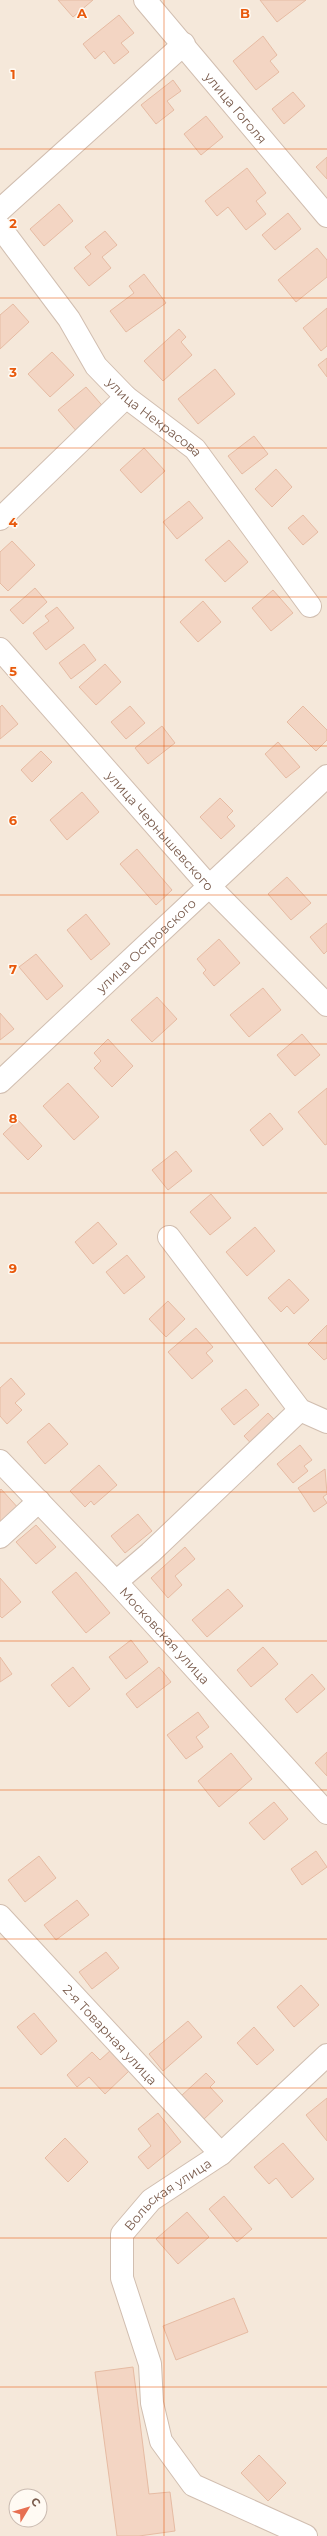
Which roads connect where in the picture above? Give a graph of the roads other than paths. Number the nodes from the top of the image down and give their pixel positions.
1 (145, 0) edge
2 (184, 44) junction
3 (0, 210) edge
4 (327, 216) edge
5 (0, 227) edge
6 (126, 396) junction
7 (0, 519) edge
8 (310, 606) dead end
9 (0, 649) edge
10 (327, 776) edge
11 (208, 885) junction
12 (327, 1005) edge
13 (0, 1082) edge
14 (169, 1237) dead end
15 (300, 1410) junction
16 (327, 1422) edge
17 (0, 1461) edge
18 (39, 1501) junction
19 (0, 1537) edge
20 (116, 1582) junction
21 (327, 1813) edge
22 (0, 1916) edge
23 (327, 2055) edge
24 (221, 2154) junction
25 (306, 2536) edge

1 - 2 street, улица Гоголя
2 - 3 street
2 - 4 street, улица Гоголя
5 - 6 street, улица Некрасова
6 - 7 street
6 - 8 street, улица Некрасова
9 - 11 street, улица Чернышевского
10 - 11 street, улица Островского
11 - 12 street, улица Чернышевского
11 - 13 street, улица Островского
14 - 15 street
15 - 16 street
15 - 20 street
17 - 18 street, Московская улица
18 - 19 street
18 - 20 street, Московская улица
20 - 21 street, Московская улица
22 - 24 street, 2-я Товарная улица
23 - 24 street, Вольская улица
24 - 25 street, Вольская улица

